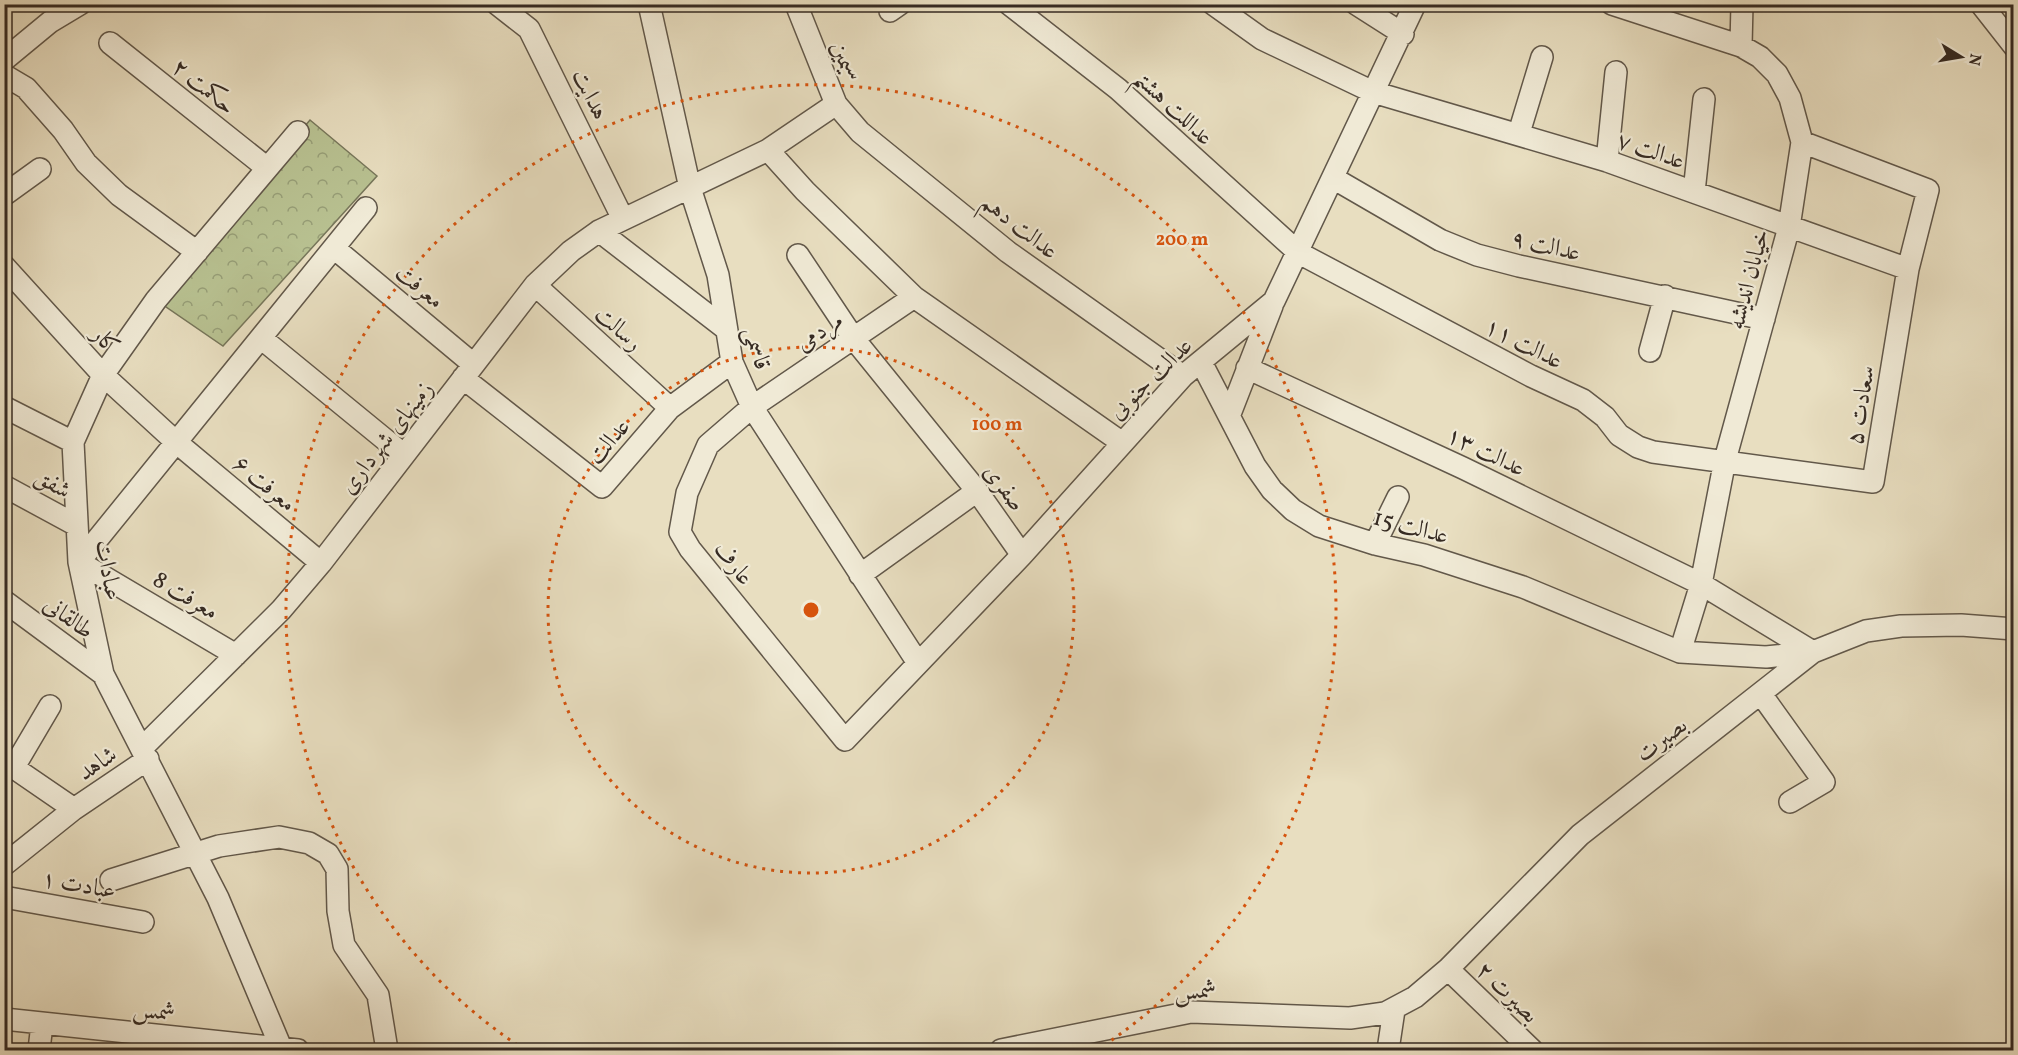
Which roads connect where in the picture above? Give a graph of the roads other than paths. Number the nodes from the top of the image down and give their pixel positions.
1 (80, 4) edge
2 (497, 4) edge
3 (649, 4) edge
4 (796, 4) edge
5 (1009, 4) edge
6 (1356, 4) edge
7 (1415, 4) edge
8 (1612, 4) edge
9 (1742, 4) edge
10 (1981, 4) edge
11 (1213, 5) edge
12 (1403, 34) junction
13 (110, 43) dead end
14 (1741, 46) junction
15 (2013, 46) edge
16 (1542, 57) dead end
17 (4, 60) edge
18 (1616, 72) dead end
19 (4, 75) edge
20 (1373, 92) junction
21 (1704, 99) dead end
22 (836, 104) junction
23 (298, 132) dead end
24 (1519, 133) junction
25 (1802, 142) junction
26 (768, 150) junction
27 (1607, 161) junction
28 (267, 168) junction
29 (40, 169) dead end
30 (1333, 178) junction
31 (690, 189) junction
32 (1694, 192) junction
33 (4, 195) edge
34 (366, 208) dead end
35 (623, 219) junction
36 (1790, 227) junction
37 (599, 231) junction
38 (334, 248) junction
39 (197, 252) junction
40 (1299, 253) junction
41 (798, 255) dead end
42 (4, 266) edge
43 (1908, 269) junction
44 (535, 285) junction
45 (1665, 296) junction
46 (914, 297) junction
47 (1274, 301) junction
48 (1764, 319) junction
49 (726, 329) junction
50 (261, 338) junction
51 (854, 339) junction
52 (1650, 351) dead end
53 (732, 362) junction
54 (1201, 363) junction
55 (1246, 368) junction
56 (468, 371) junction
57 (104, 375) junction
58 (1183, 376) junction
59 (4, 407) edge
60 (670, 408) junction
61 (752, 408) junction
62 (1230, 414) junction
63 (73, 442) junction
64 (176, 442) junction
65 (1121, 442) junction
66 (404, 455) junction
67 (1725, 460) junction
68 (4, 486) edge
69 (977, 491) junction
70 (1398, 497) dead end
71 (76, 525) junction
72 (1375, 544) junction
73 (1022, 555) junction
74 (79, 562) junction
75 (321, 563) junction
76 (860, 575) junction
77 (1701, 584) junction
78 (4, 601) edge
79 (2013, 629) edge
80 (1680, 652) junction
81 (1814, 652) junction
82 (236, 655) junction
83 (918, 663) junction
84 (103, 674) junction
85 (1761, 694) junction
86 (50, 706) dead end
87 (845, 740) joint
88 (145, 753) junction
89 (9, 764) edge
90 (1790, 802) dead end
91 (74, 809) junction
92 (194, 853) junction
93 (4, 865) edge
94 (111, 880) dead end
95 (4, 897) edge
96 (144, 922) dead end
97 (1448, 969) junction
98 (1394, 1010) junction
99 (4, 1019) edge
100 (42, 1024) junction
101 (39, 1050) edge
102 (288, 1050) edge
103 (387, 1050) edge
104 (1001, 1050) edge
105 (1388, 1050) edge
106 (1532, 1050) edge

1 - 17 street
2 - 35 street, هدایت
3 - 31 street, قاسمی
4 - 22 street, سیمین
5 - 40 street, عداللت هشتم
6 - 12 street
7 - 12 street, عدالت جنوبی
8 - 14 street, خیابان اندیشه
9 - 14 street
10 - 15 street
11 - 20 street, عدالت ۷
12 - 20 street, عدالت جنوبی
13 - 28 street, حکمت ۲
14 - 25 street, خیابان اندیشه
16 - 24 street
18 - 27 street
19 - 39 street
20 - 24 street, عدالت ۷
20 - 30 street, عدالت جنوبی
21 - 32 street
22 - 26 street, زمینهای شهرداری
22 - 58 street, عدالت دهم
23 - 28 street, عبادات
24 - 27 street, عدالت ۷
25 - 36 street, خیابان اندیشه
25 - 43 street, سعادت ۵
26 - 31 street, زمینهای شهرداری
26 - 46 street
27 - 32 street, عدالت ۷
28 - 39 street, عبادات
29 - 33 street
30 - 40 street, عدالت جنوبی
30 - 45 street, عدالت ۹
31 - 35 street, زمینهای شهرداری
31 - 49 street, قاسمی
32 - 36 street, عدالت ۷
34 - 38 street
35 - 37 street, زمینهای شهرداری
36 - 43 street, عدالت ۷
36 - 48 street, خیابان اندیشه
37 - 44 street, زمینهای شهرداری
37 - 49 street
38 - 50 street
38 - 56 street, معرفت
39 - 57 street, عبادات
40 - 47 street, عدالت جنوبی
40 - 67 street, عدالت ۱۱
41 - 51 street, صفری
42 - 57 street, کار
43 - 67 street, سعادت ۵
44 - 56 street, زمینهای شهرداری
44 - 60 street, رسالت
45 - 48 street, عدالت ۹
45 - 52 street
46 - 51 street, مردمی
46 - 65 street
47 - 54 street, عدالت جنوبی
47 - 55 street
48 - 67 street, خیابان اندیشه
49 - 53 street, قاسمی
50 - 64 street
50 - 66 street
51 - 61 street, مردمی
51 - 69 street, صفری
53 - 60 street, عدالت
53 - 61 street, قاسمی
54 - 58 street, عدالت جنوبی
54 - 62 street, عدالت 15
55 - 62 street
55 - 77 street, عدالت ۱۳
56 - 60 street, عدالت
56 - 66 street, زمینهای شهرداری
57 - 63 street, عبادات
57 - 64 street, کار
58 - 65 street, عدالت جنوبی
59 - 63 street
61 - 76 street, قاسمی
61 - 87 street, عارف
62 - 72 street, عدالت 15
63 - 71 street, عبادات
64 - 74 street
64 - 75 street, معرفت ۶
65 - 73 street, عدالت جنوبی
66 - 75 street, زمینهای شهرداری
67 - 77 street, خیابان اندیشه
68 - 71 street, شفق
69 - 73 street, صفری
69 - 76 street
70 - 72 street
71 - 74 street, عبادات
72 - 80 street, عدالت 15
73 - 83 street, عدالت جنوبی
74 - 82 street, معرفت 8
74 - 84 street, عبادات
75 - 82 street, زمینهای شهرداری
76 - 83 street, قاسمی
77 - 80 street, خیابان اندیشه
77 - 81 street, عدالت ۱۳
78 - 84 street, طالقانی
79 - 81 street, بصیرت
80 - 81 street, عدالت 15
81 - 85 street, بصیرت
82 - 88 street, زمینهای شهرداری
83 - 87 street, عدالت جنوبی
84 - 88 street, عبادات
85 - 90 street
85 - 97 street, بصیرت
86 - 89 street
88 - 91 street, شاهد
88 - 92 street, عبادات
89 - 91 street, شاهد
91 - 93 street, شاهد
92 - 94 street
92 - 102 street, عبادات
92 - 103 street
95 - 96 street, عبادت ۱
97 - 98 street, بصیرت
97 - 106 street, بصیرت ۲
98 - 104 street, شمس
98 - 105 street
99 - 100 street, شمس
100 - 101 street
100 - 102 street, شمس

